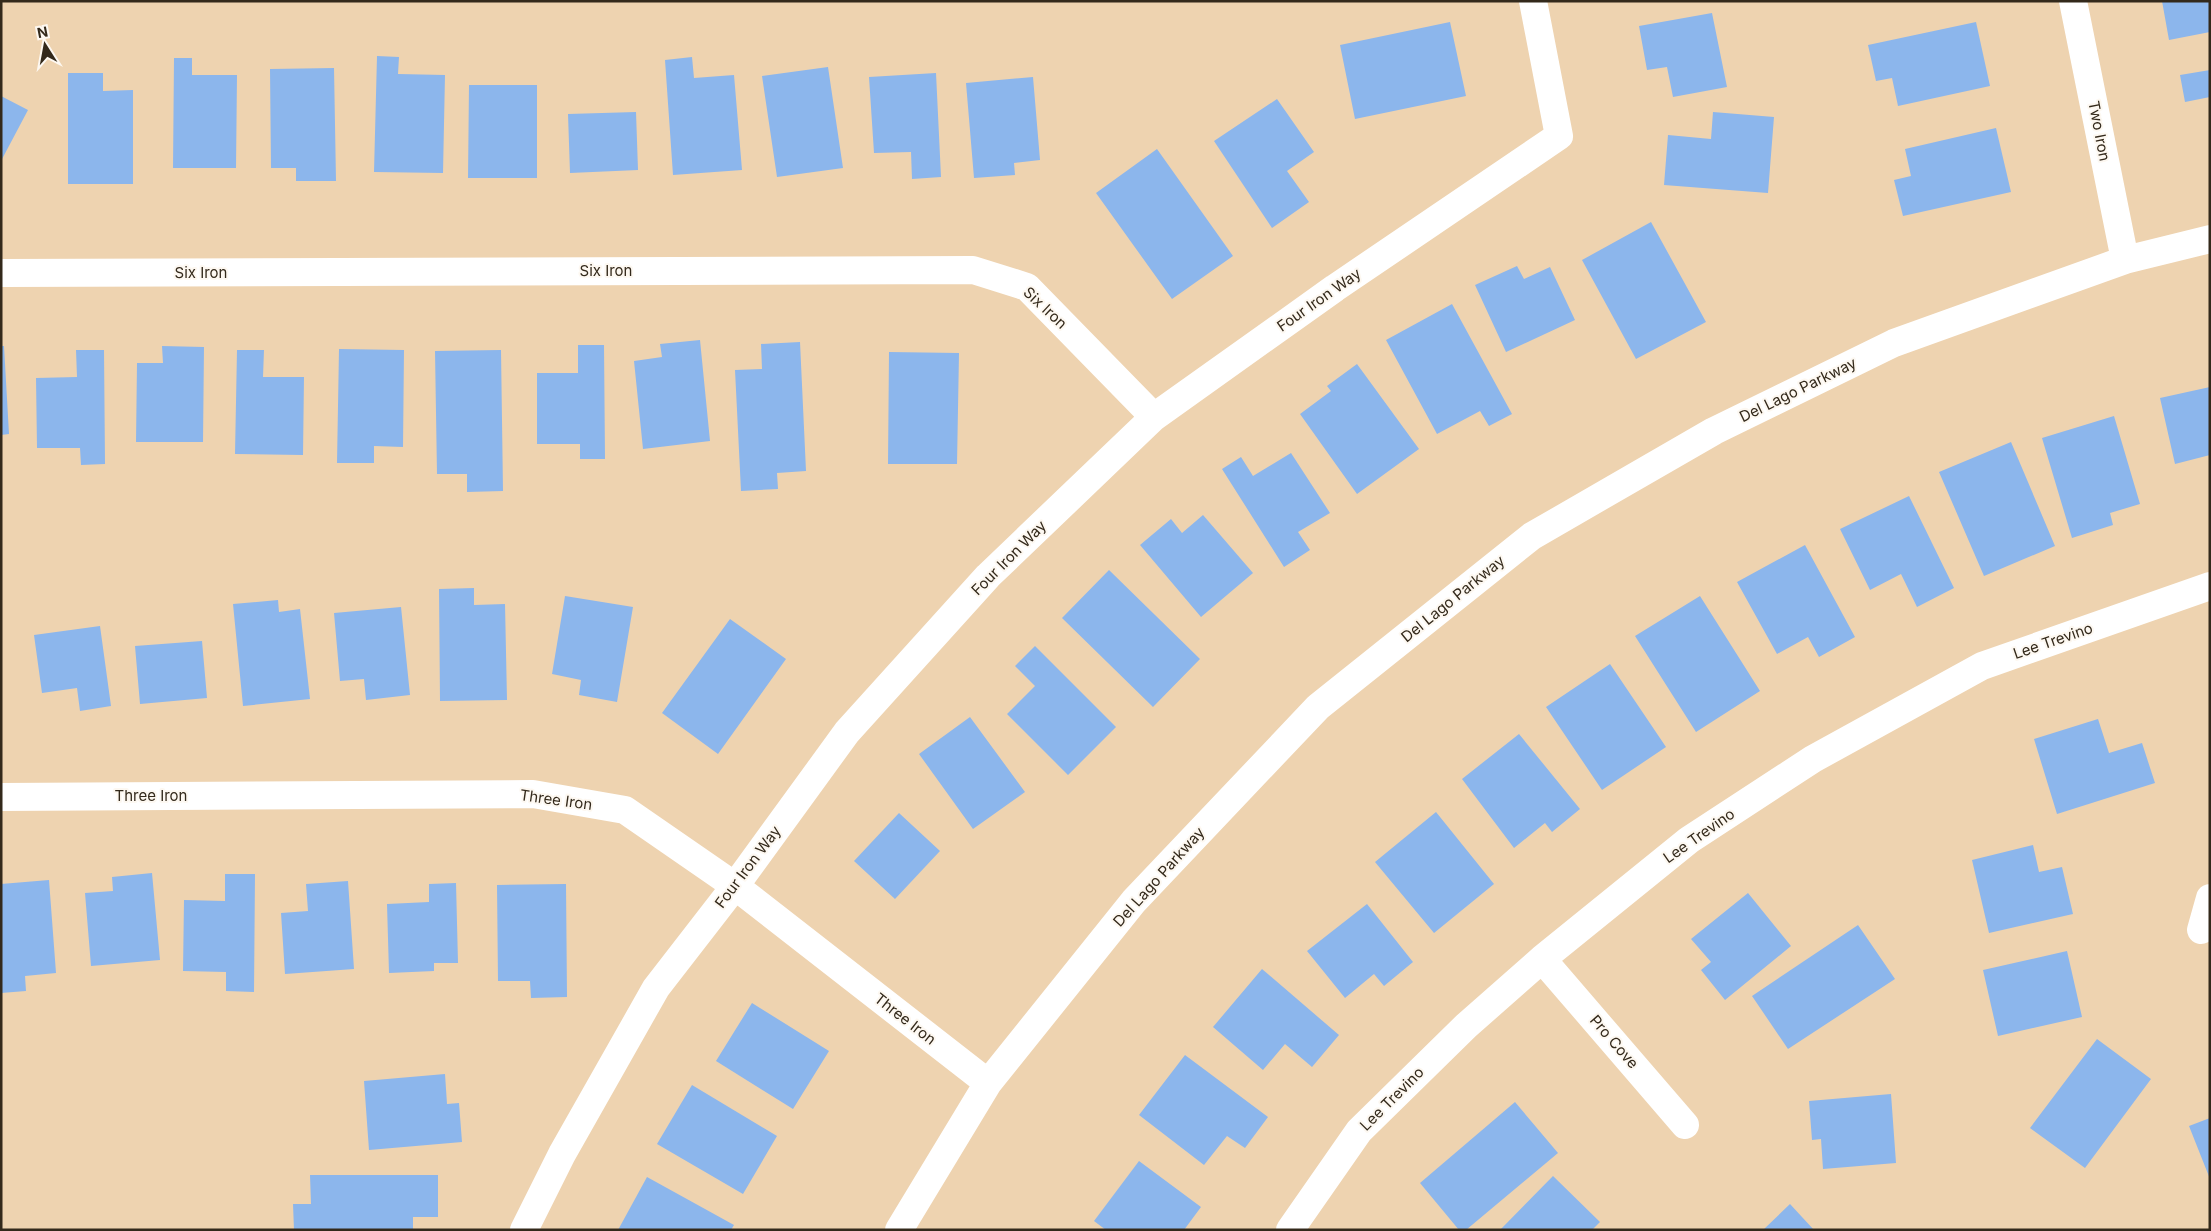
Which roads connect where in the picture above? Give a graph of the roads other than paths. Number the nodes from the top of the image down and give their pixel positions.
1 (1533, 1) edge
2 (2073, 1) edge
3 (2210, 240) edge
4 (2125, 260) junction
5 (1, 273) edge
6 (1154, 417) junction
7 (2210, 586) edge
8 (1, 797) edge
9 (735, 886) junction
10 (2210, 898) edge
11 (2202, 930) dead end
12 (1542, 959) junction
13 (988, 1083) junction
14 (1685, 1125) dead end
15 (524, 1230) edge
16 (899, 1230) edge
17 (1290, 1230) edge

1 - 6 street, Four Iron Way
2 - 4 street, Two Iron
3 - 4 street, Del Lago Parkway
4 - 13 street, Del Lago Parkway
5 - 6 street, Six Iron
6 - 9 street, Four Iron Way
7 - 12 street, Lee Trevino
8 - 9 street, Three Iron
9 - 13 street, Three Iron
9 - 15 street, Four Iron Way
10 - 11 street
12 - 14 street, Pro Cove
12 - 17 street, Lee Trevino
13 - 16 street, Del Lago Parkway

